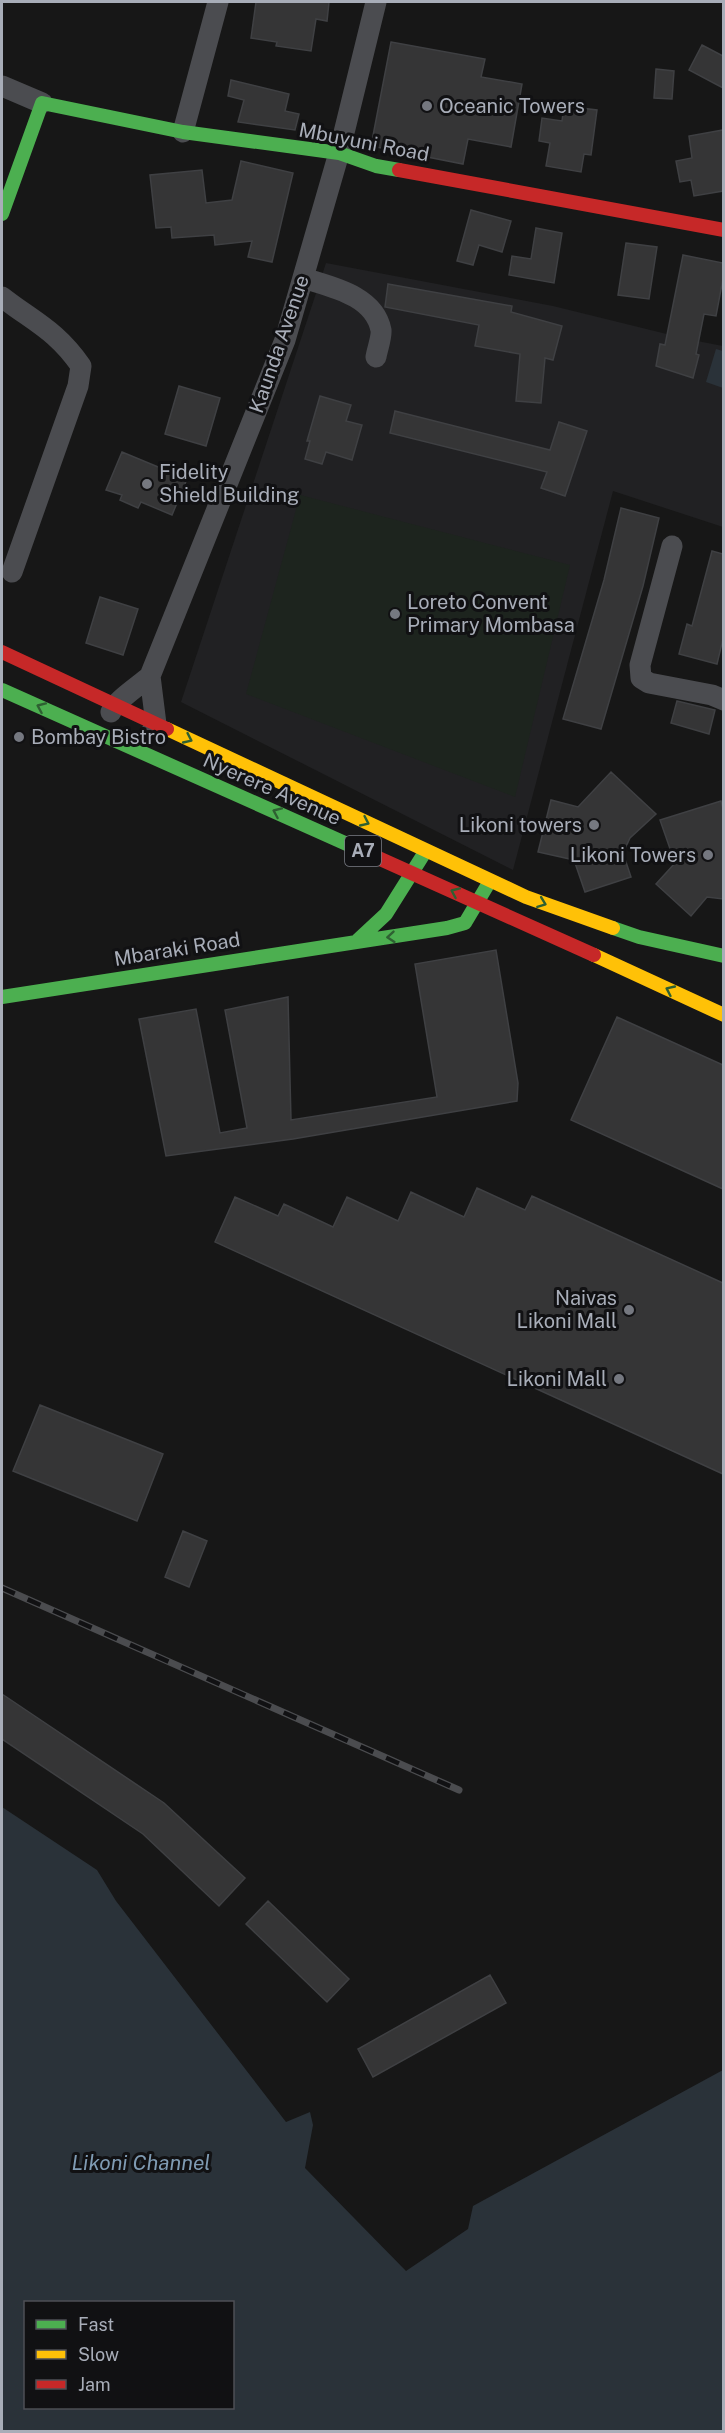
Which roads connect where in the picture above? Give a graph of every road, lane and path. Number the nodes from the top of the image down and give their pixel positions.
1 (218, 2) edge
2 (376, 2) edge
3 (2, 86) edge
4 (42, 103) junction
5 (183, 132) junction
6 (339, 153) junction
7 (2, 214) edge
8 (723, 230) edge
9 (303, 279) junction
10 (2, 297) edge
11 (376, 357) dead end
12 (672, 546) dead end
13 (12, 572) dead end
14 (2, 652) edge
15 (150, 676) junction
16 (2, 690) edge
17 (723, 700) edge
18 (114, 704) junction
19 (156, 724) junction
20 (100, 733) junction
21 (141, 752) junction
22 (426, 850) junction
23 (411, 872) junction
24 (490, 880) junction
25 (478, 902) junction
26 (358, 940) junction
27 (723, 956) edge
28 (2, 997) edge
29 (723, 1015) edge

1 - 5 street
2 - 6 street, Kaunda Avenue
3 - 4 street
4 - 5 main road, Mbuyuni Road
4 - 7 main road
5 - 6 main road, Mbuyuni Road
6 - 8 main road, Mbuyuni Road
6 - 9 street, Kaunda Avenue
9 - 11 street
9 - 15 street, Kaunda Avenue
10 - 13 street
12 - 17 street
14 - 18 main road, Nyerere Avenue / A7
15 - 18 street, Kaunda Avenue
15 - 19 street, Kaunda Avenue
20 -> 16 main road, Nyerere Avenue / A7
18 - 19 main road, Nyerere Avenue / A7
18 - 20 street
19 - 21 street
19 -> 22 main road, Nyerere Avenue / A7
20 - 21 main road, Nyerere Avenue / A7
23 -> 21 main road, Nyerere Avenue / A7
22 - 23 main road
22 - 24 main road, Nyerere Avenue / A7
25 -> 23 main road, Nyerere Avenue / A7
23 - 26 main road
24 - 25 main road, Mbaraki Road
24 -> 27 main road, Nyerere Avenue / A7
25 -> 26 main road, Mbaraki Road
29 -> 25 main road, Nyerere Avenue / A7
26 - 28 main road, Mbaraki Road

